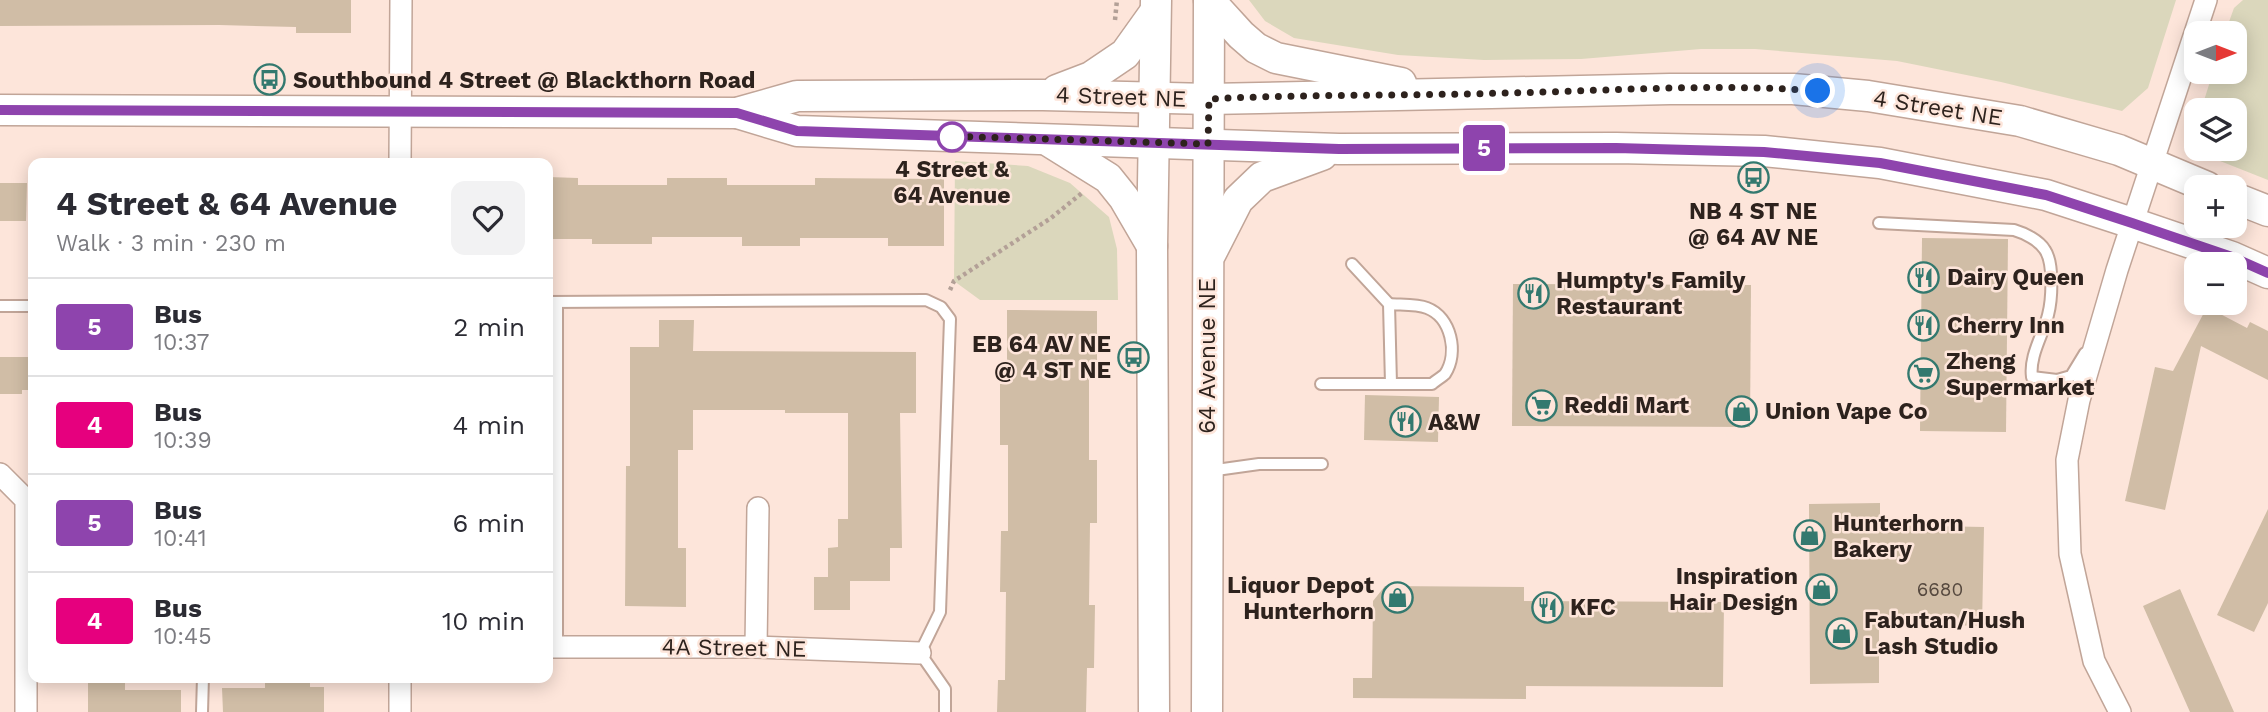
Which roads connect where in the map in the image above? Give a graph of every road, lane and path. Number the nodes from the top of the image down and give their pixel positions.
1 (401, 0) edge
2 (1209, 0) edge
3 (2206, 0) edge
4 (1156, 6) edge
5 (1460, 94) junction
6 (1044, 95) junction
7 (1155, 99) junction
8 (1209, 99) junction
9 (0, 110) edge
10 (400, 110) junction
11 (737, 113) junction
12 (1047, 140) junction
13 (1154, 144) junction
14 (1208, 144) junction
15 (1339, 149) junction
16 (400, 158) edge
17 (2152, 166) junction
18 (2184, 178) edge
19 (1089, 188) dead end
20 (2247, 203) edge
21 (2268, 211) edge
22 (1879, 223) dead end
23 (2132, 223) junction
24 (1152, 246) junction
25 (1207, 259) junction
26 (1352, 264) dead end
27 (2268, 272) edge
28 (553, 302) edge
29 (1389, 304) junction
30 (0, 306) edge
31 (28, 306) edge
32 (941, 307) junction
33 (2099, 330) junction
34 (1321, 384) dead end
35 (1391, 384) junction
36 (1322, 464) dead end
37 (1206, 472) junction
38 (0, 474) edge
39 (758, 508) dead end
40 (553, 647) edge
41 (756, 647) junction
42 (920, 653) junction
43 (203, 683) edge
44 (400, 683) edge
45 (26, 712) edge
46 (202, 712) edge
47 (400, 712) edge
48 (945, 712) edge
49 (1154, 712) edge
50 (1207, 712) edge
51 (2120, 712) edge

1 - 10 street
2 - 5 main road
2 - 8 main road, 64 Avenue NE
3 - 17 street
4 - 6 main road
4 - 7 main road
5 - 8 main road, 4 Street NE
5 - 17 main road, 4 Street NE
6 - 7 main road, 4 Street NE
6 - 11 main road, 4 Street NE
7 - 8 main road, 4 Street NE
7 - 13 main road
8 - 14 main road, 64 Avenue NE
9 - 10 main road, 4 Street NE
10 - 11 main road, 4 Street NE
10 - 16 street
11 - 12 main road, 4 Street NE
12 - 13 main road, 4 Street NE
12 - 24 main road
13 - 14 main road, 4 Street NE
13 - 24 main road
14 - 15 main road, 4 Street NE
14 - 25 main road, 64 Avenue NE
15 - 23 main road, 4 Street NE
15 - 25 main road
17 - 18 main road, 4 Street NE
17 - 23 street
19 - 32 path
20 - 21 main road
22 - 33 lane
23 - 27 main road, 4 Street NE
23 - 33 street
24 - 49 main road
25 - 37 main road, 64 Avenue NE
26 - 29 lane
28 - 32 lane
29 - 35 lane
29 - 35 lane
30 - 31 lane
32 - 42 lane
33 - 51 street
34 - 35 lane
36 - 37 lane
37 - 50 main road, 64 Avenue NE
38 - 45 street
39 - 41 street
40 - 41 street, 4A Street NE
41 - 42 street, 4A Street NE
42 - 48 lane
43 - 46 lane
44 - 47 street

